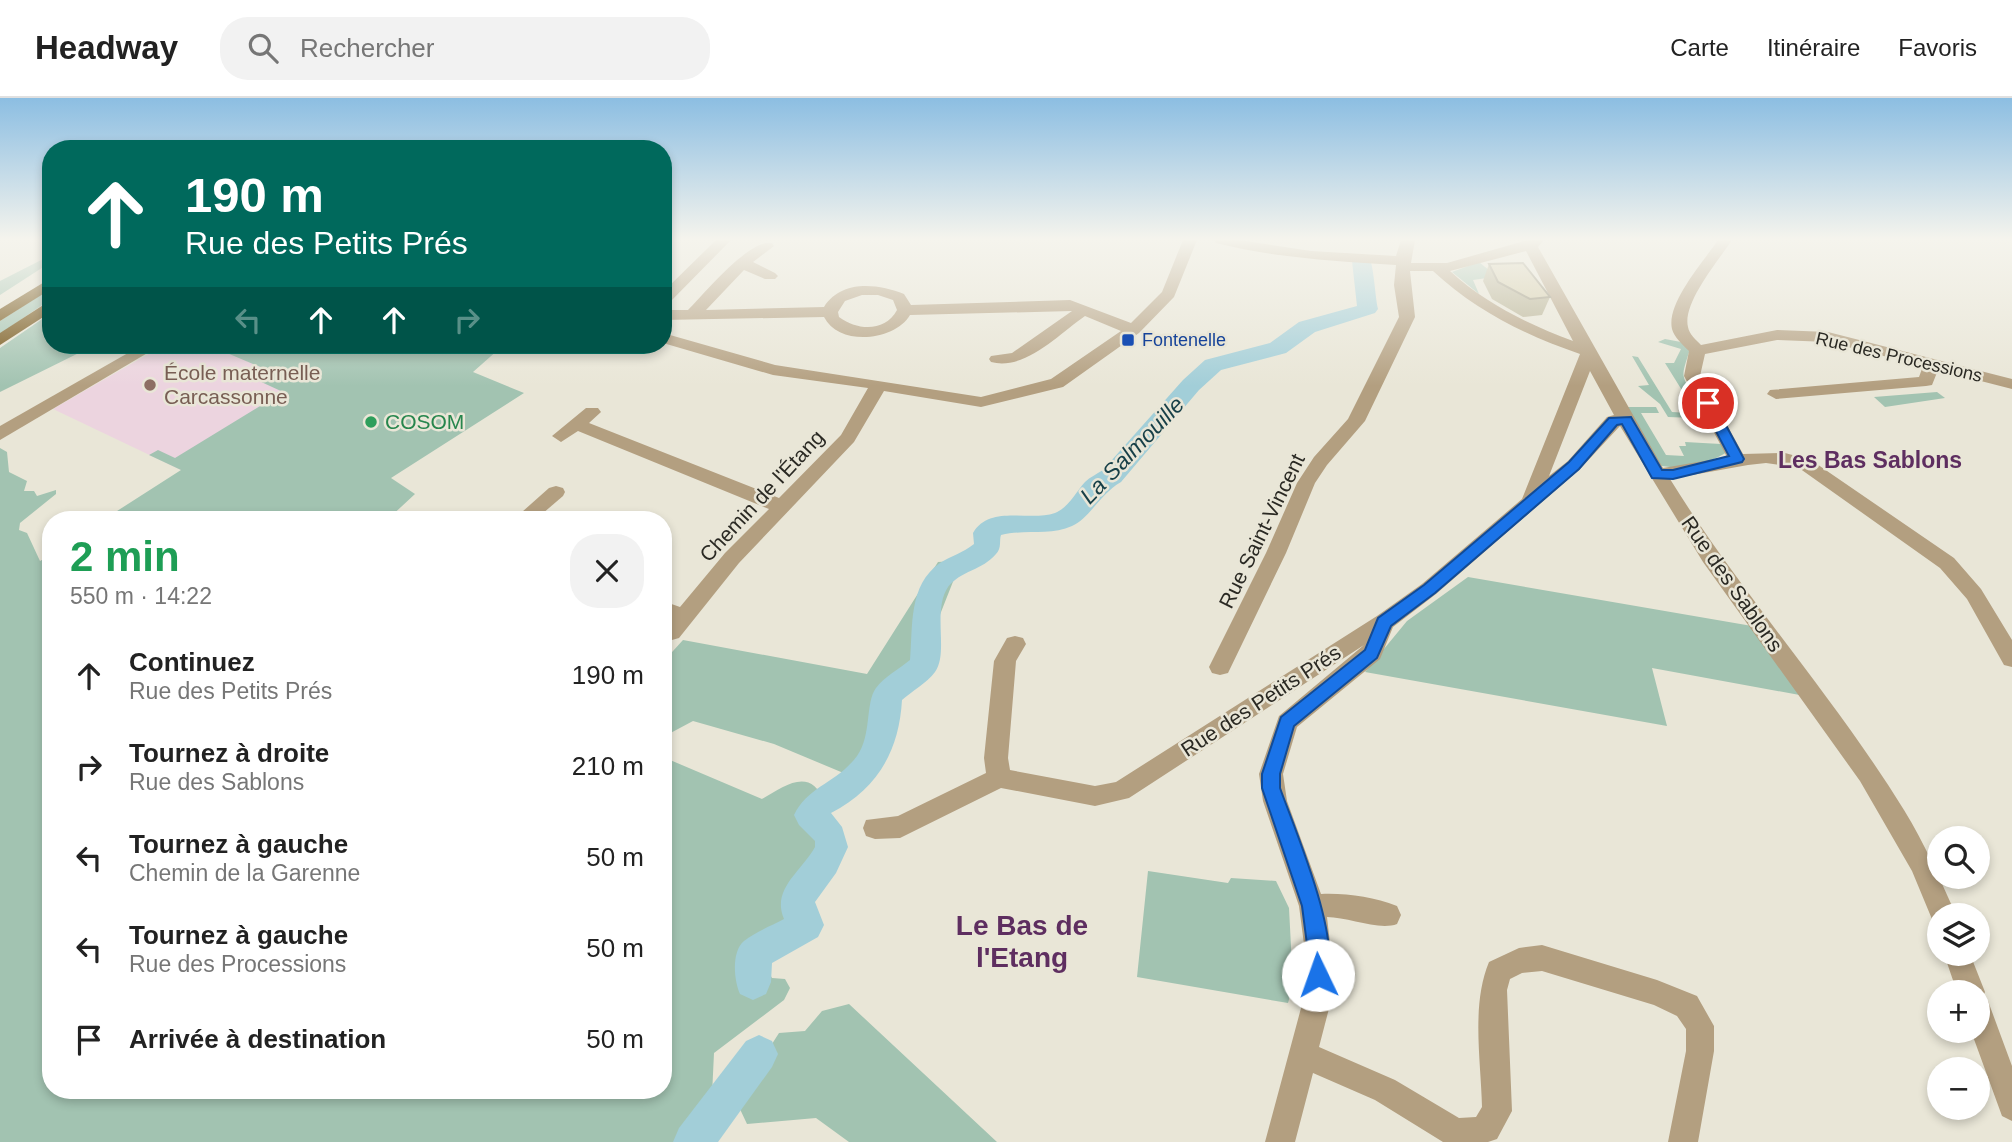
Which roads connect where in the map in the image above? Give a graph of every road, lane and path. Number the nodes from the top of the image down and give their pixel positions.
1 (41, 289) edge
2 (717, 289) edge
3 (1171, 289) edge
4 (1403, 289) edge
5 (1463, 289) edge
6 (1557, 289) edge
7 (1693, 289) edge
8 (905, 310) junction
9 (1082, 310) junction
10 (42, 311) edge
11 (830, 312) junction
12 (693, 314) junction
13 (672, 315) edge
14 (0, 316) edge
15 (1133, 330) junction
16 (0, 340) edge
17 (672, 341) edge
18 (1697, 351) junction
19 (1589, 352) junction
20 (138, 354) edge
21 (997, 359) dead end
22 (1932, 363) junction
23 (2012, 384) edge
24 (879, 385) junction
25 (1776, 394) dead end
26 (592, 412) dead end
27 (1626, 420) junction
28 (576, 424) junction
29 (0, 434) edge
30 (561, 436) dead end
31 (1737, 459) junction
32 (1657, 474) junction
33 (556, 492) dead end
34 (1530, 502) junction
35 (780, 506) junction
36 (533, 511) edge
37 (672, 619) edge
38 (1384, 622) junction
39 (1015, 644) dead end
40 (2012, 659) edge
41 (1220, 667) dead end
42 (999, 778) junction
43 (875, 828) dead end
44 (1938, 903) edge
45 (1311, 906) junction
46 (1388, 915) dead end
47 (1989, 1043) edge
48 (1303, 1054) junction
49 (2012, 1106) edge
50 (1280, 1142) edge
51 (1683, 1142) edge

1 - 14 highway
2 - 12 street
3 - 15 street
4 - 41 street, Rue Saint-Vincent
5 - 19 street
6 - 19 street, Rue des Sablons
7 - 18 street
8 - 9 street
8 - 11 street
8 - 11 street
9 - 15 street
9 - 21 street
10 - 16 highway
11 - 12 street
12 - 13 street
15 - 24 street
17 - 24 street
18 - 22 street, Rue des Processions
18 - 31 street
19 - 27 street, Rue des Sablons
19 - 34 street, Rue des Petits Prés
20 - 29 street
22 - 23 street, Rue des Processions
22 - 25 street
24 - 35 street, Chemin de l'Étang
26 - 28 street
27 - 32 street, Rue des Sablons
27 - 34 street, Rue des Petits Prés
28 - 30 street
28 - 35 street
31 - 32 street
31 - 40 street
32 - 44 street, Rue des Sablons
33 - 36 street
34 - 38 street, Rue des Petits Prés
35 - 37 street, Chemin de l'Étang
38 - 42 street, Rue des Petits Prés
38 - 45 street
39 - 42 street
42 - 43 street
45 - 46 street
45 - 48 street
47 - 49 street
48 - 50 street
48 - 51 street

